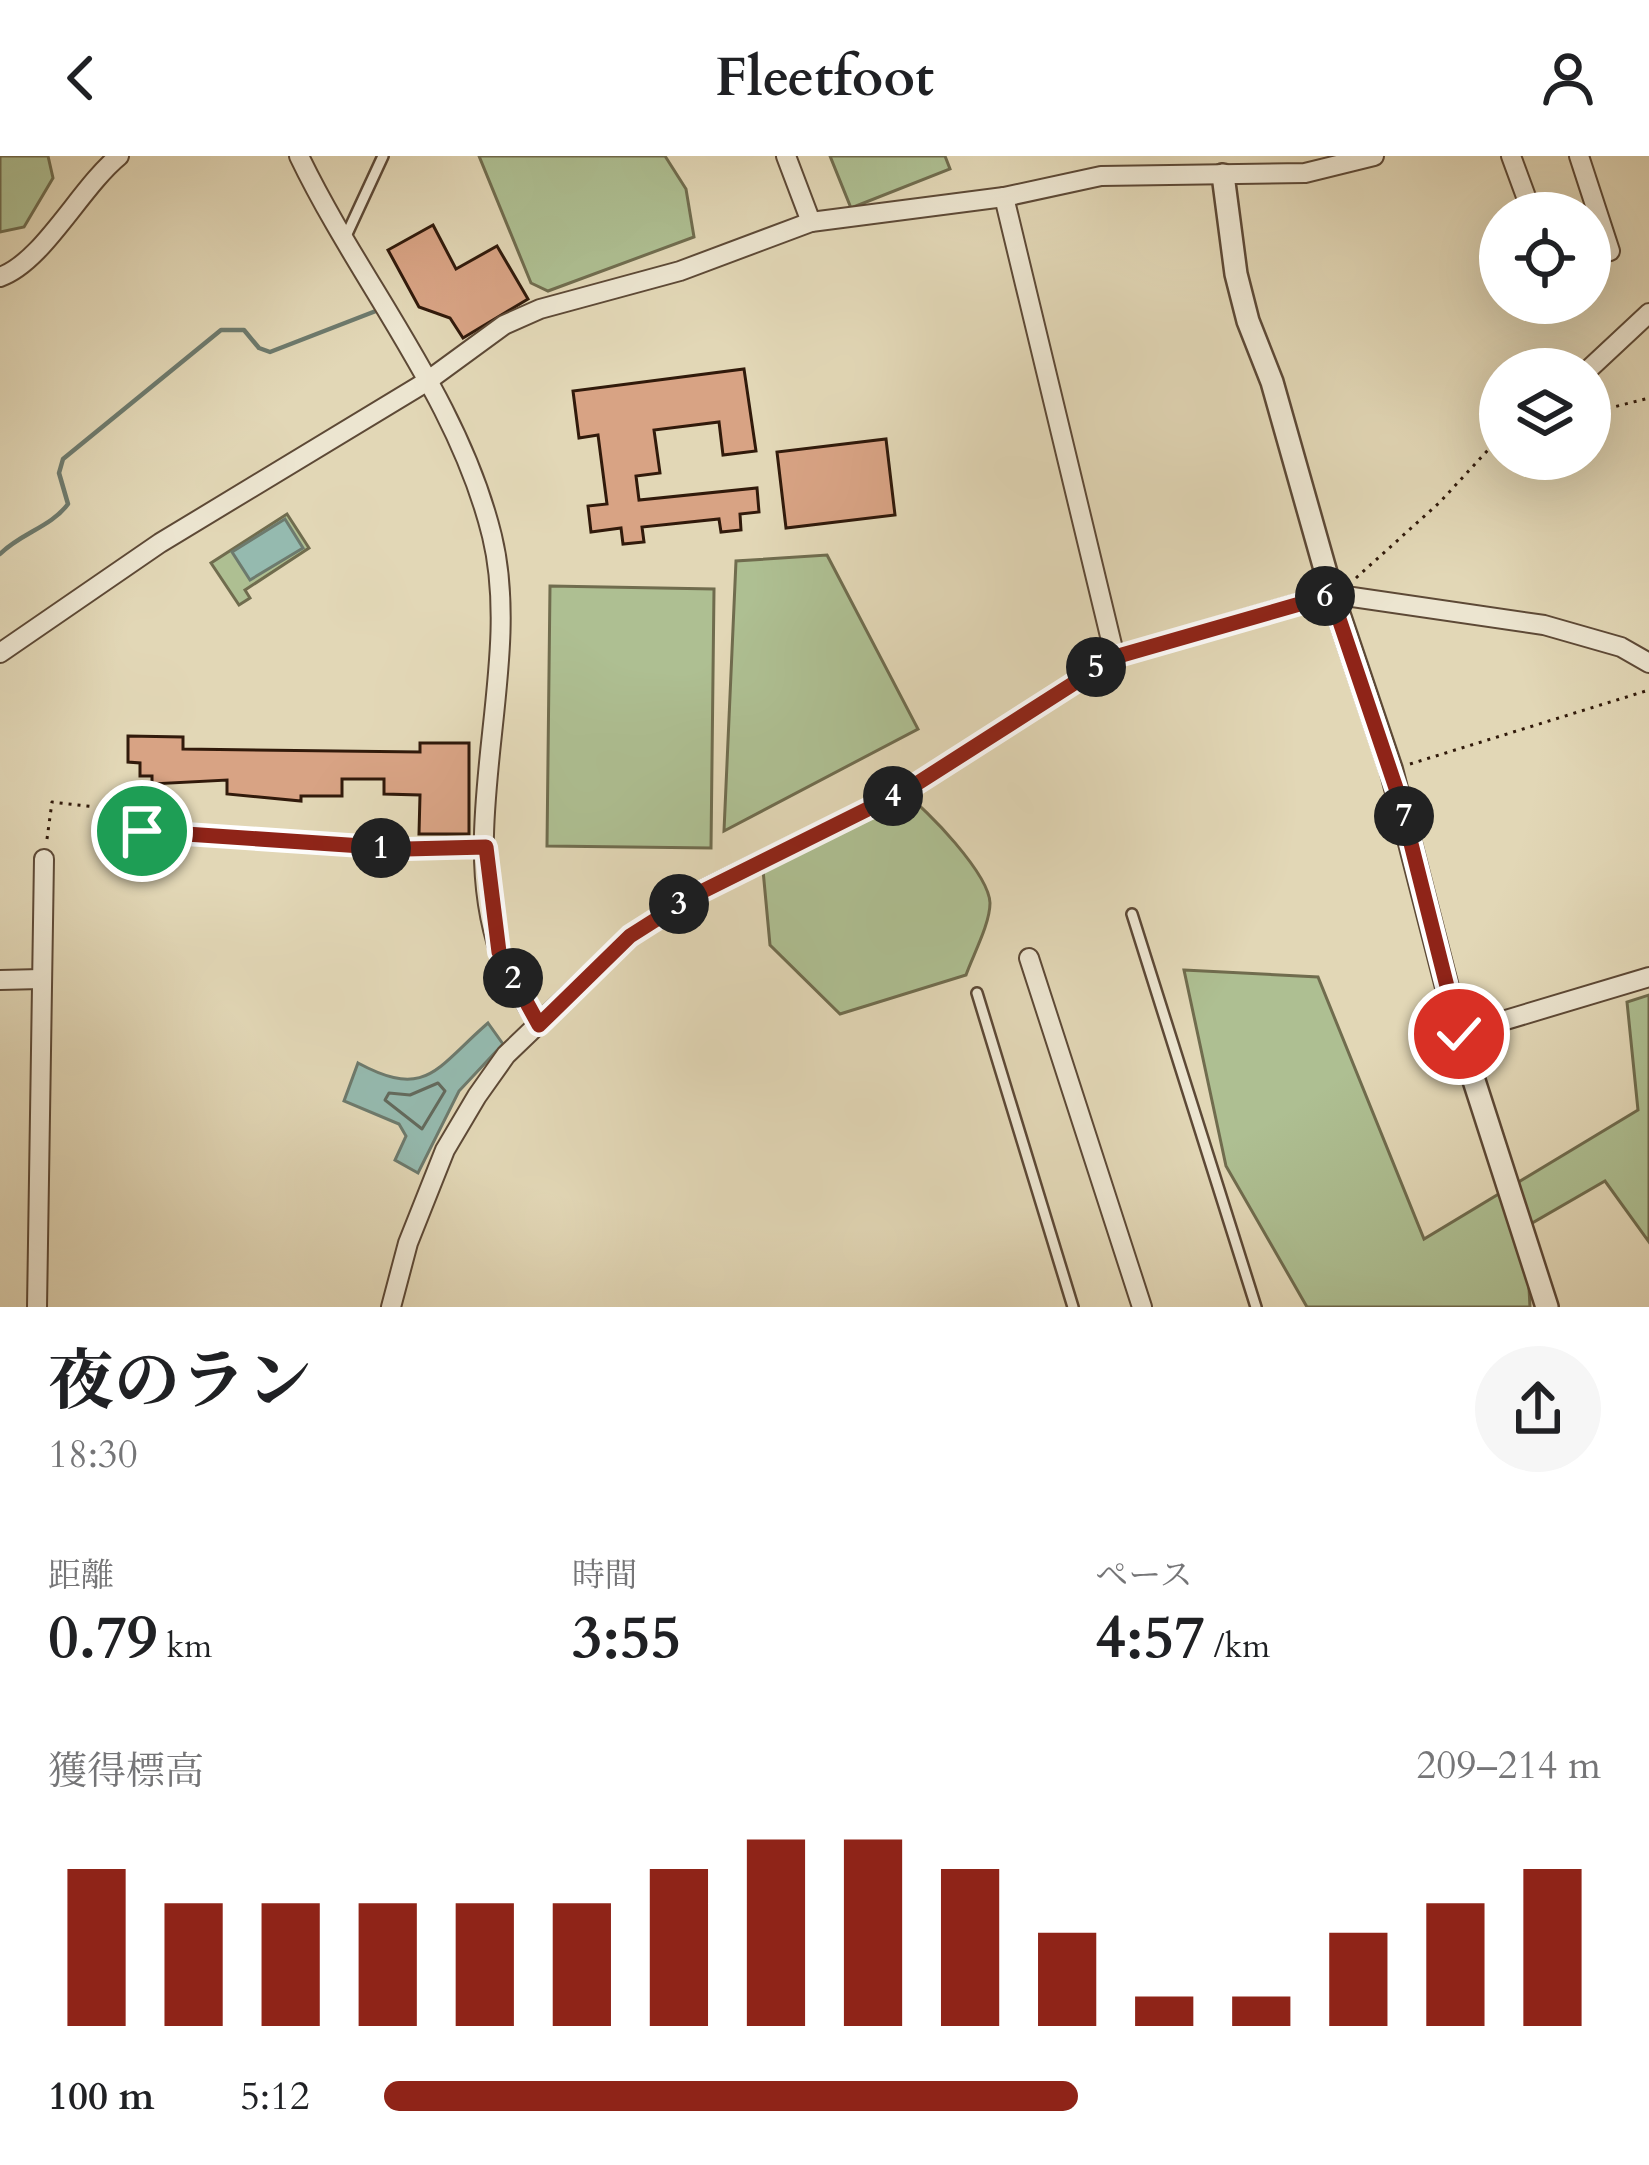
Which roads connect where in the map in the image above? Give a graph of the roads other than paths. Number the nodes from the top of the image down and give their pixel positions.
1 (118, 156) edge
2 (299, 156) edge
3 (383, 156) edge
4 (785, 156) edge
5 (1374, 156) edge
6 (1511, 156) edge
7 (1579, 156) edge
8 (1220, 166) edge
9 (1524, 192) edge
10 (1591, 192) edge
11 (1004, 197) junction
12 (811, 222) junction
13 (346, 236) junction
14 (0, 278) edge
15 (1649, 313) edge
16 (1611, 348) edge
17 (426, 382) junction
18 (1331, 595) junction
19 (1, 653) edge
20 (1115, 657) junction
21 (1649, 663) edge
22 (110, 809) road end
23 (486, 847) junction
24 (44, 859) road end
25 (1132, 914) dead end
26 (1028, 958) dead end
27 (1649, 977) edge
28 (41, 979) junction
29 (0, 980) edge
30 (977, 993) dead end
31 (539, 1025) junction
32 (1459, 1034) junction
33 (37, 1307) edge
34 (391, 1307) edge
35 (1073, 1307) edge
36 (1142, 1307) edge
37 (1256, 1307) edge
38 (1546, 1307) edge

1 - 14 street
2 - 13 street
3 - 13 lane
4 - 12 street
5 - 8 street
6 - 9 street
7 - 10 street
8 - 11 street
8 - 18 street
11 - 12 street
11 - 20 street
12 - 17 street
13 - 17 street
15 - 16 street
17 - 19 street
17 - 23 street
18 - 20 street
18 - 21 street
18 - 32 street
20 - 31 street
22 - 23 street
23 - 31 street
24 - 28 street
25 - 37 lane
26 - 36 street
27 - 32 street
28 - 29 street
28 - 33 street
30 - 35 lane
31 - 34 street
32 - 38 street

